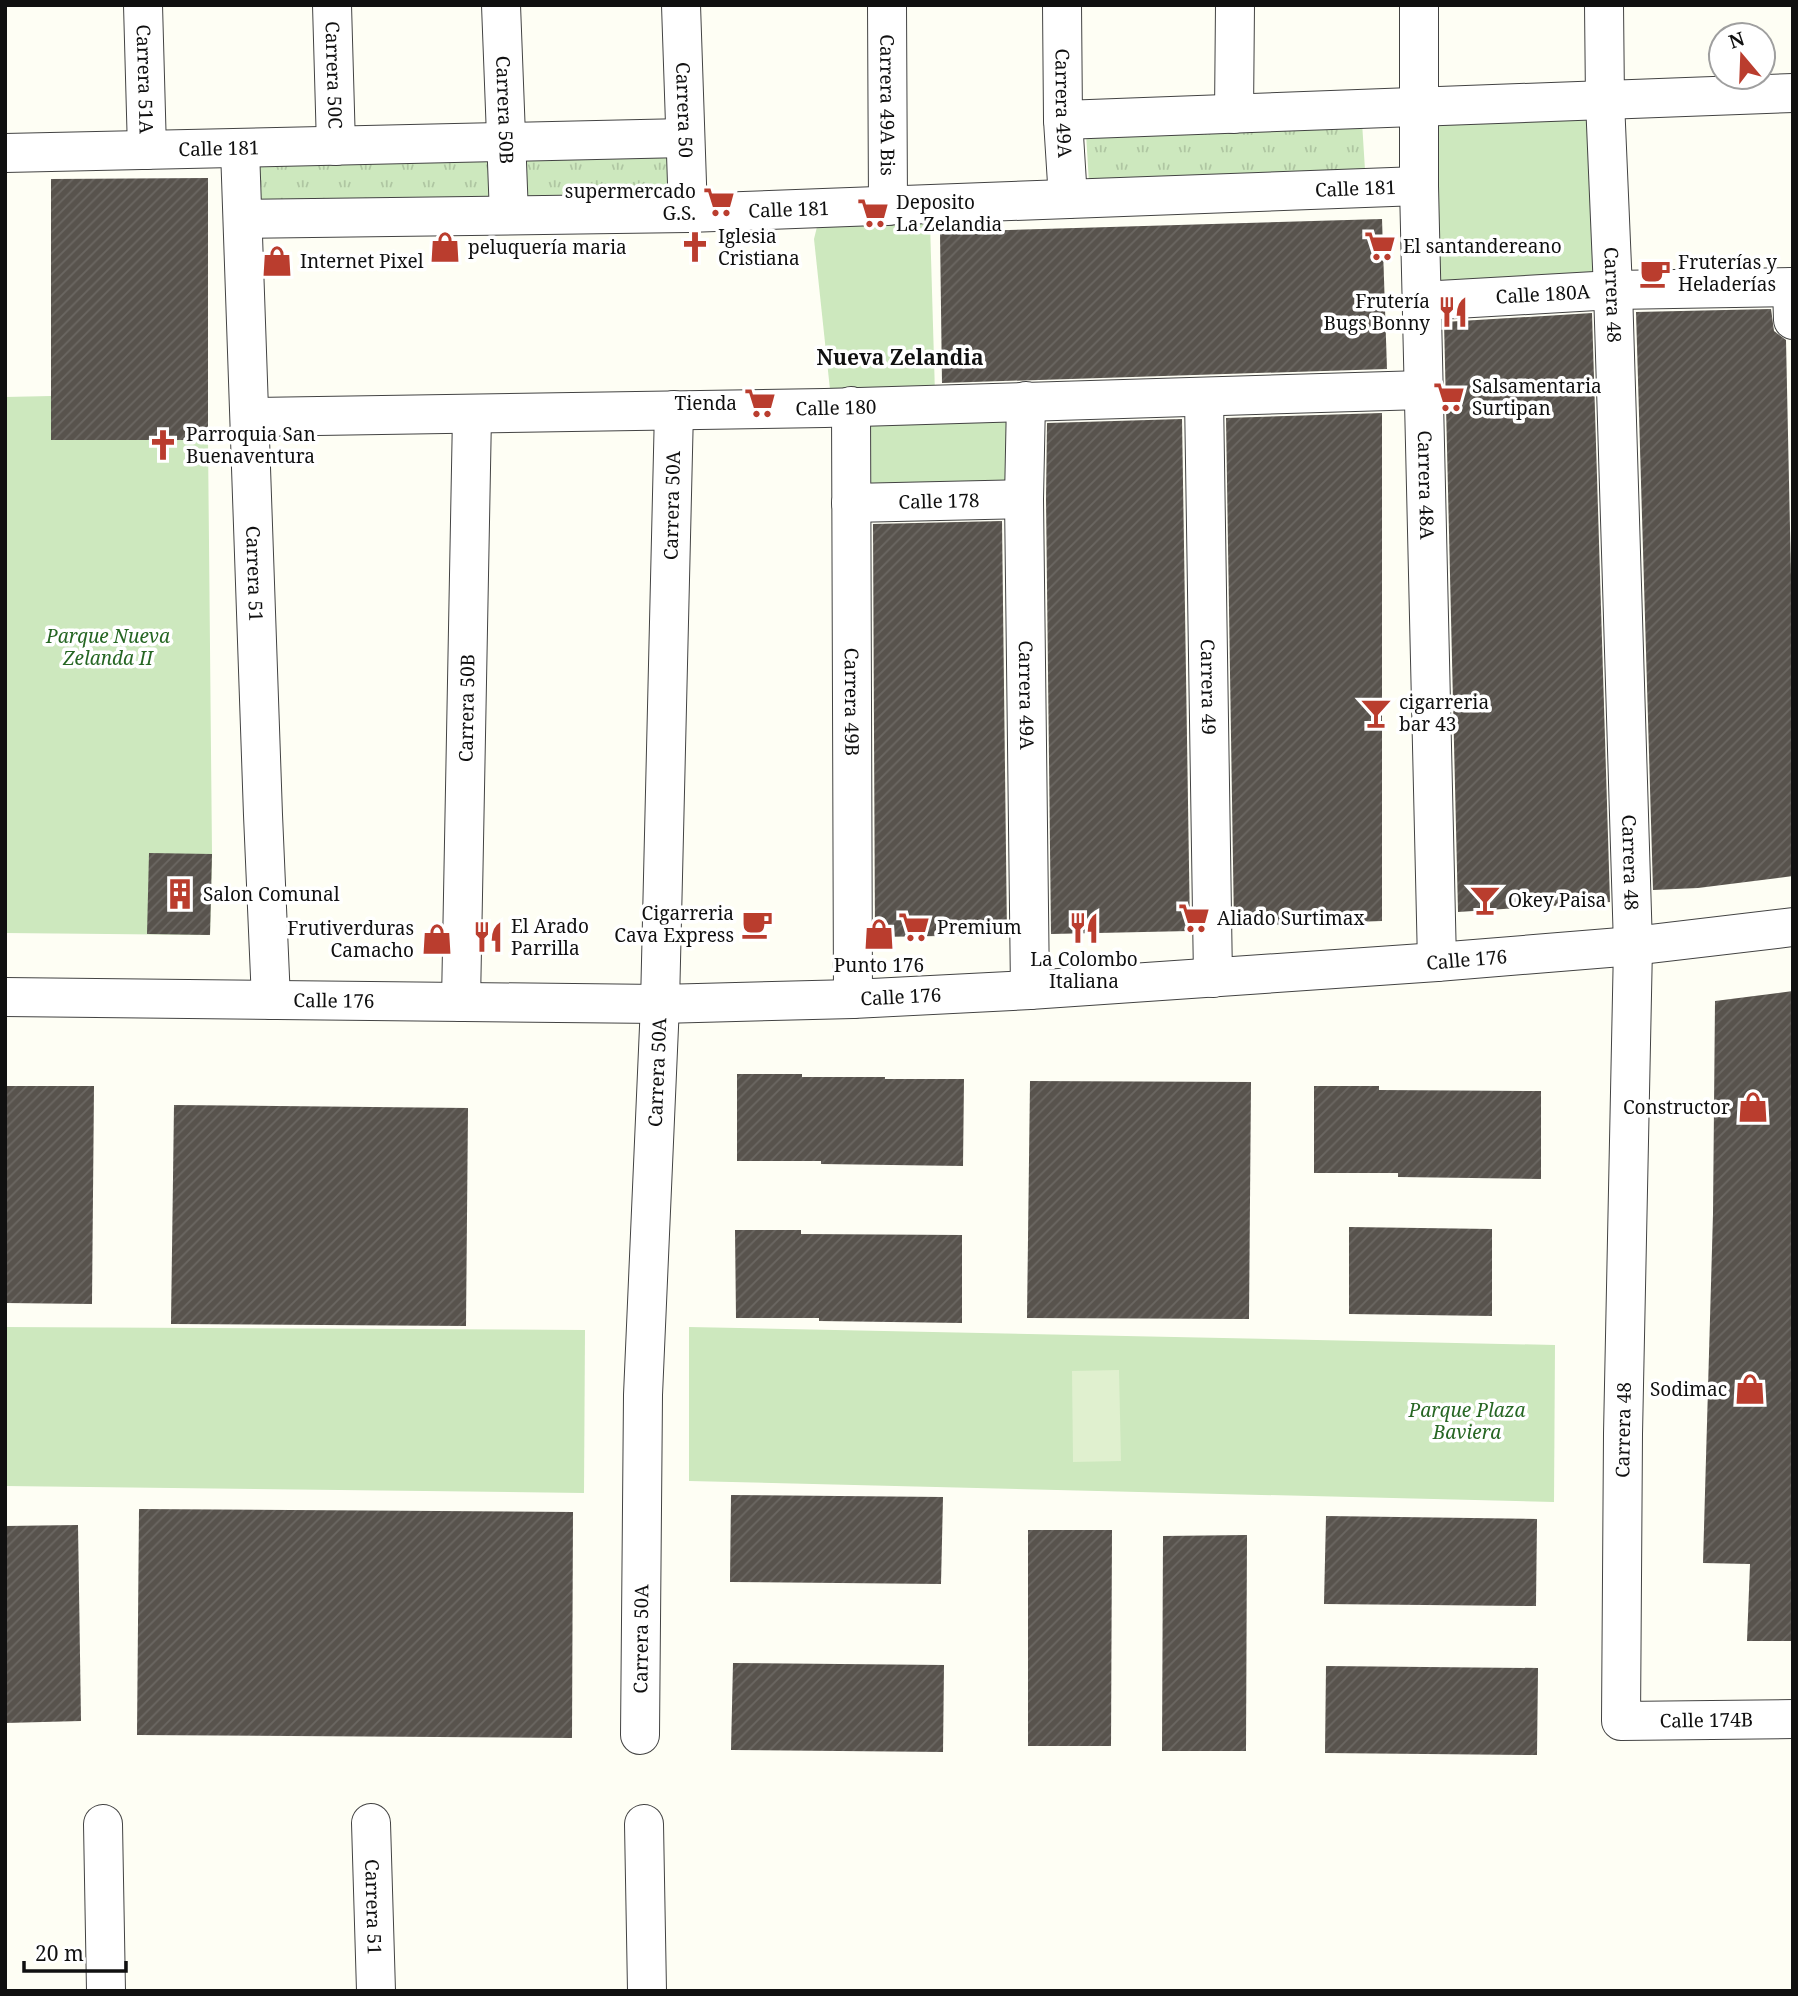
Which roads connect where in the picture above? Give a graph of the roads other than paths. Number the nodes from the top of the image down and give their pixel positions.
1 (143, 5) edge
2 (332, 5) edge
3 (500, 5) edge
4 (681, 5) edge
5 (887, 5) edge
6 (1062, 5) edge
7 (1235, 5) edge
8 (1419, 5) edge
9 (1604, 5) edge
10 (1793, 93) edge
11 (1605, 100) junction
12 (1418, 108) junction
13 (1234, 114) junction
14 (1063, 120) junction
15 (685, 138) junction
16 (505, 142) junction
17 (335, 146) junction
18 (240, 149) junction
19 (147, 150) junction
20 (5, 153) edge
21 (1419, 186) junction
22 (1069, 199) junction
23 (888, 206) junction
24 (688, 213) junction
25 (509, 215) junction
26 (243, 219) junction
27 (1613, 289) junction
28 (1792, 298) edge
29 (1421, 301) junction
30 (1423, 390) junction
31 (1204, 397) junction
32 (1026, 401) junction
33 (851, 406) junction
34 (674, 410) junction
35 (472, 415) junction
36 (250, 417) junction
37 (1024, 499) junction
38 (851, 503) junction
39 (1793, 927) edge
40 (1633, 946) junction
41 (1437, 962) junction
42 (1213, 978) junction
43 (1030, 990) junction
44 (5, 997) edge
45 (853, 999) junction
46 (271, 1000) junction
47 (461, 1002) junction
48 (660, 1004) junction
49 (1793, 1719) edge
50 (1621, 1721) joint
51 (640, 1735) dead end
52 (103, 1824) dead end
53 (371, 1824) dead end
54 (644, 1824) dead end
55 (106, 1991) edge
56 (376, 1991) edge
57 (647, 1991) edge

1 - 19 street, Carrera 51A
2 - 17 street, Carrera 50C
3 - 16 street, Carrera 50B
4 - 15 street, Carrera 50
5 - 23 street, Carrera 49A Bis
6 - 14 street, Carrera 49A
7 - 13 street
8 - 12 street, Carrera 48A
9 - 11 street, Carrera 48
10 - 11 street
11 - 12 street
11 - 27 street, Carrera 48
12 - 13 street
12 - 21 street, Carrera 48A
13 - 14 street
14 - 22 street, Carrera 49A
15 - 16 street, Calle 181
15 - 24 street, Carrera 50
16 - 17 street, Calle 181
16 - 25 street, Carrera 50B
17 - 18 street, Calle 181
18 - 19 street, Calle 181
18 - 26 street, Carrera 51
19 - 20 street, Calle 181
21 - 22 street, Calle 181
21 - 29 street, Carrera 48A
22 - 23 street, Calle 181
23 - 24 street, Calle 181
24 - 25 street, Calle 181
25 - 26 street, Calle 181
26 - 36 street, Carrera 51
27 - 28 street, Calle 180A
27 - 29 street, Calle 180A
27 - 40 street, Carrera 48
29 - 30 street, Carrera 48A
30 - 31 street, Calle 180
30 - 41 street, Carrera 48A
31 - 32 street, Calle 180
31 - 42 street, Carrera 49
32 - 33 street, Calle 180
32 - 37 street, Carrera 49A
33 - 34 street, Calle 180
33 - 38 street, Carrera 49B
34 - 35 street, Calle 180
34 - 48 street, Carrera 50A
35 - 36 street, Calle 180
35 - 47 street, Carrera 50B
36 - 46 street, Carrera 51
37 - 38 street, Calle 178
37 - 43 street, Carrera 49A
38 - 45 street, Carrera 49B
39 - 40 street, Calle 176
40 - 41 street, Calle 176
40 - 50 street, Carrera 48
41 - 42 street, Calle 176
42 - 43 street, Calle 176
43 - 45 street, Calle 176
44 - 46 street, Calle 176
45 - 48 street, Calle 176
46 - 47 street, Calle 176
47 - 48 street, Calle 176
48 - 51 street, Carrera 50A
49 - 50 street, Calle 174B
52 - 55 street
53 - 56 street, Carrera 51
54 - 57 street

